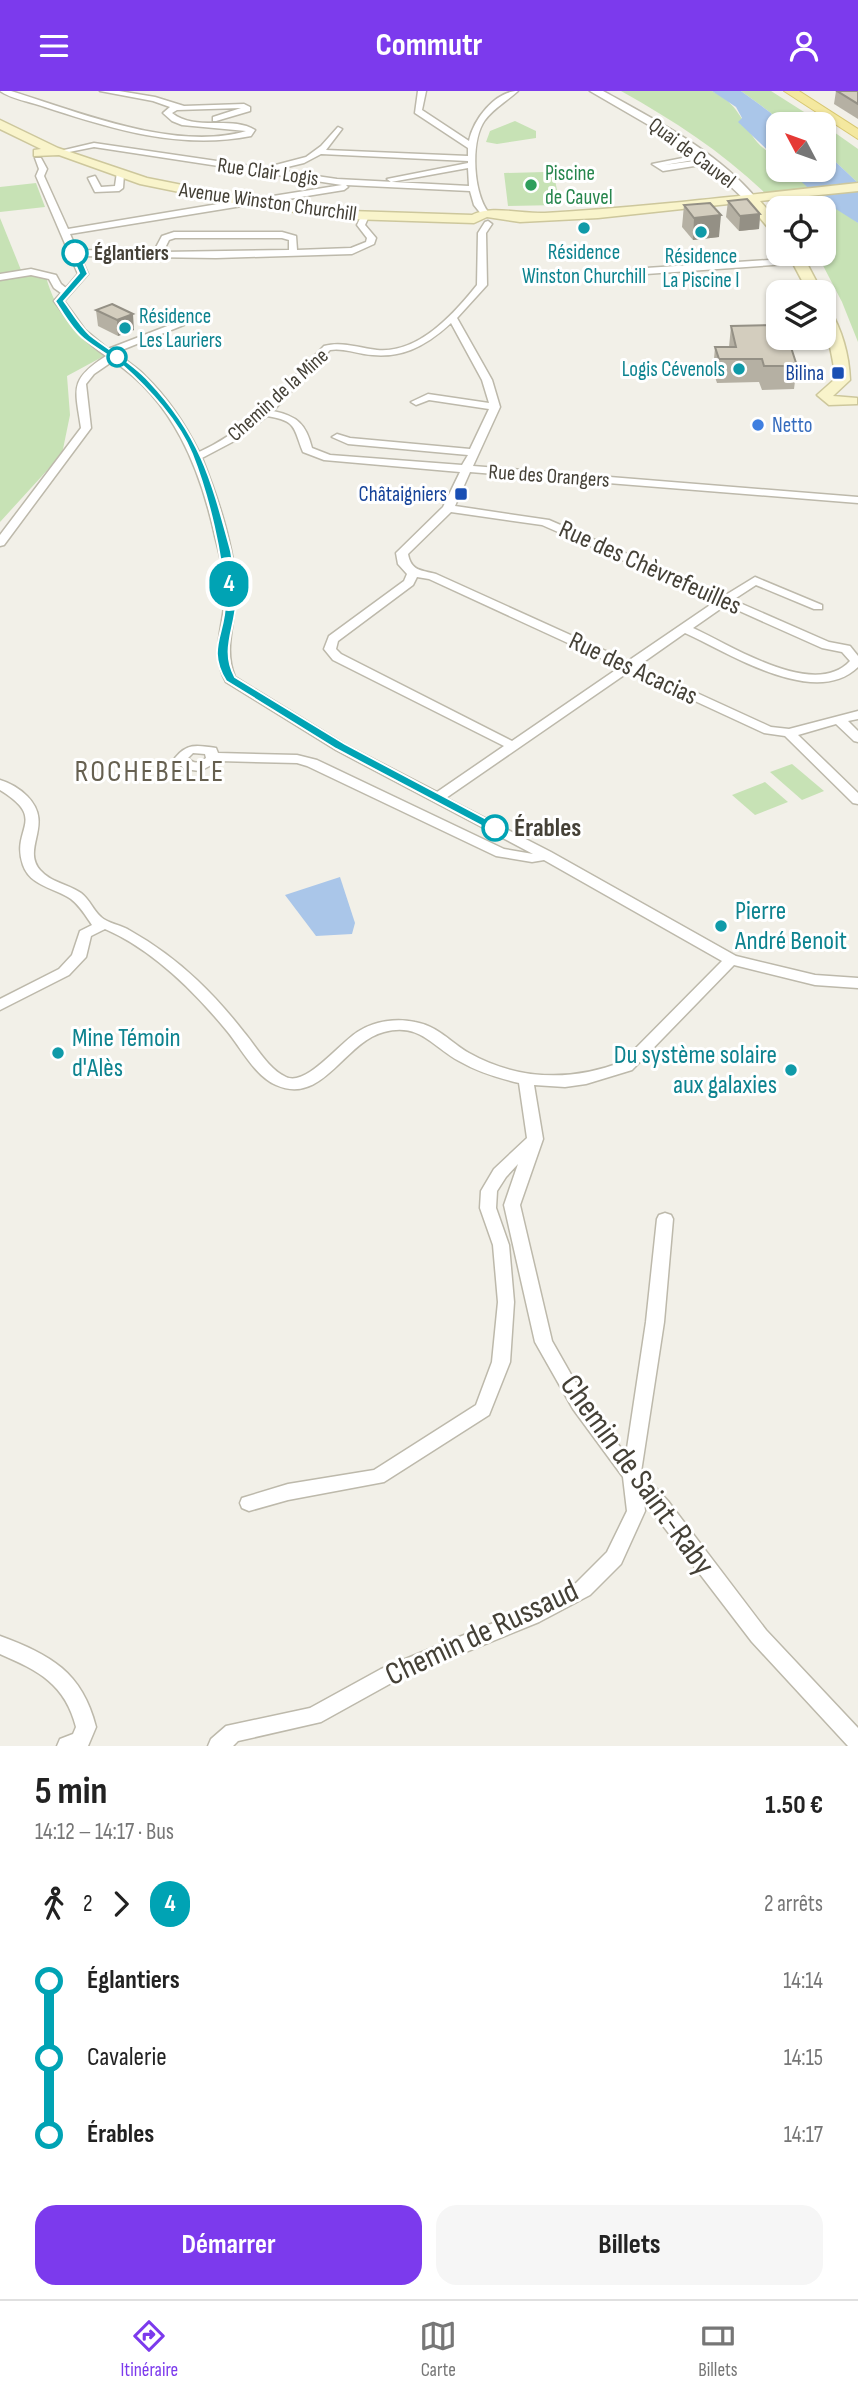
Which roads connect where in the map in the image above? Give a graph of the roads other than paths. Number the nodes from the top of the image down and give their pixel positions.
1 (3, 91) edge
2 (104, 91) edge
3 (422, 91) edge
4 (514, 91) edge
5 (595, 91) edge
6 (790, 91) edge
7 (176, 107) junction
8 (183, 123) junction
9 (0, 124) edge
10 (338, 129) dead end
11 (858, 135) edge
12 (471, 146) junction
13 (323, 152) junction
14 (52, 158) junction
15 (472, 162) junction
16 (257, 171) junction
17 (120, 174) junction
18 (92, 178) dead end
19 (362, 184) junction
20 (858, 187) edge
21 (474, 189) junction
22 (276, 198) dead end
23 (248, 202) junction
24 (757, 202) junction
25 (766, 214) edge
26 (365, 216) junction
27 (482, 218) junction
28 (65, 232) junction
29 (158, 252) junction
30 (293, 252) junction
31 (75, 253) junction
32 (766, 260) edge
33 (646, 271) dead end
34 (0, 277) edge
35 (65, 291) junction
36 (453, 318) junction
37 (191, 320) dead end
38 (836, 336) edge
39 (112, 353) junction
40 (415, 401) dead end
41 (850, 401) edge
42 (495, 407) junction
43 (264, 412) junction
44 (337, 437) dead end
45 (473, 452) junction
46 (198, 456) junction
47 (465, 469) junction
48 (858, 500) edge
49 (448, 508) junction
50 (0, 543) edge
51 (413, 573) junction
52 (724, 600) junction
53 (818, 607) dead end
54 (684, 628) junction
55 (858, 638) edge
56 (846, 649) junction
57 (627, 667) junction
58 (858, 715) edge
59 (839, 720) junction
60 (789, 733) junction
61 (858, 739) edge
62 (513, 746) junction
63 (214, 757) dead end
64 (0, 784) edge
65 (437, 798) junction
66 (858, 800) edge
67 (546, 855) junction
68 (99, 925) junction
69 (731, 960) junction
70 (858, 983) edge
71 (0, 1005) edge
72 (526, 1081) junction
73 (535, 1139) junction
74 (664, 1219) dead end
75 (632, 1472) junction
76 (250, 1503) dead end
77 (0, 1645) edge
78 (858, 1742) edge
79 (67, 1746) edge
80 (218, 1746) edge

1 - 8 street
2 - 7 street
3 - 12 street
4 - 12 street
5 - 24 street, Quai de Cauvel
6 - 11 main road
7 - 8 street
7 - 8 street
9 - 14 main road
10 - 13 street
12 - 15 street
13 - 15 street
13 - 16 street
14 - 16 street, Rue Clair Logis
14 - 17 main road, Avenue Winston Churchill
14 - 28 street
15 - 19 street
15 - 21 street
16 - 19 street, Rue Clair Logis
17 - 18 street
17 - 23 main road, Avenue Winston Churchill
19 - 21 street, Rue Clair Logis
19 - 22 street
20 - 24 main road
21 - 27 street
23 - 26 main road, Avenue Winston Churchill
23 - 28 street
24 - 25 main road
24 - 27 main road
26 - 27 main road, Avenue Winston Churchill
26 - 30 street
27 - 36 street, Chemin de la Mine
28 - 31 street
29 - 30 street
29 - 30 street
29 - 31 street
31 - 35 street
32 - 33 street
34 - 35 street
35 - 39 street
36 - 42 street
36 - 43 street, Chemin de la Mine
37 - 39 street
38 - 41 main road
39 - 46 street
39 - 50 street
40 - 42 street
42 - 45 street
43 - 46 street, Chemin de la Mine
43 - 47 street, Rue des Orangers
44 - 45 street
45 - 47 street
46 - 65 street
47 - 48 street, Rue des Orangers
47 - 49 street
49 - 51 street
49 - 52 street, Rue des Chèvrefeuilles
51 - 57 street, Rue des Acacias
51 - 62 street
52 - 53 street
52 - 54 street
52 - 56 street, Rue des Chèvrefeuilles
54 - 56 street, Rue des Chèvrefeuilles
54 - 57 street
55 - 56 street
57 - 60 street, Rue des Acacias
57 - 62 street
58 - 59 street, Rue des Acacias
59 - 60 street, Rue des Acacias
59 - 61 street
60 - 66 street
62 - 65 street
63 - 67 street
64 - 68 street
65 - 67 street
67 - 69 street
68 - 71 street
68 - 72 street
69 - 70 street
69 - 72 street
72 - 73 street, Chemin de Saint-Raby
73 - 75 street, Chemin de Saint-Raby
73 - 76 street
74 - 75 street, Chemin de Russaud
75 - 78 street, Chemin de Saint-Raby
75 - 80 street, Chemin de Russaud
77 - 79 street

